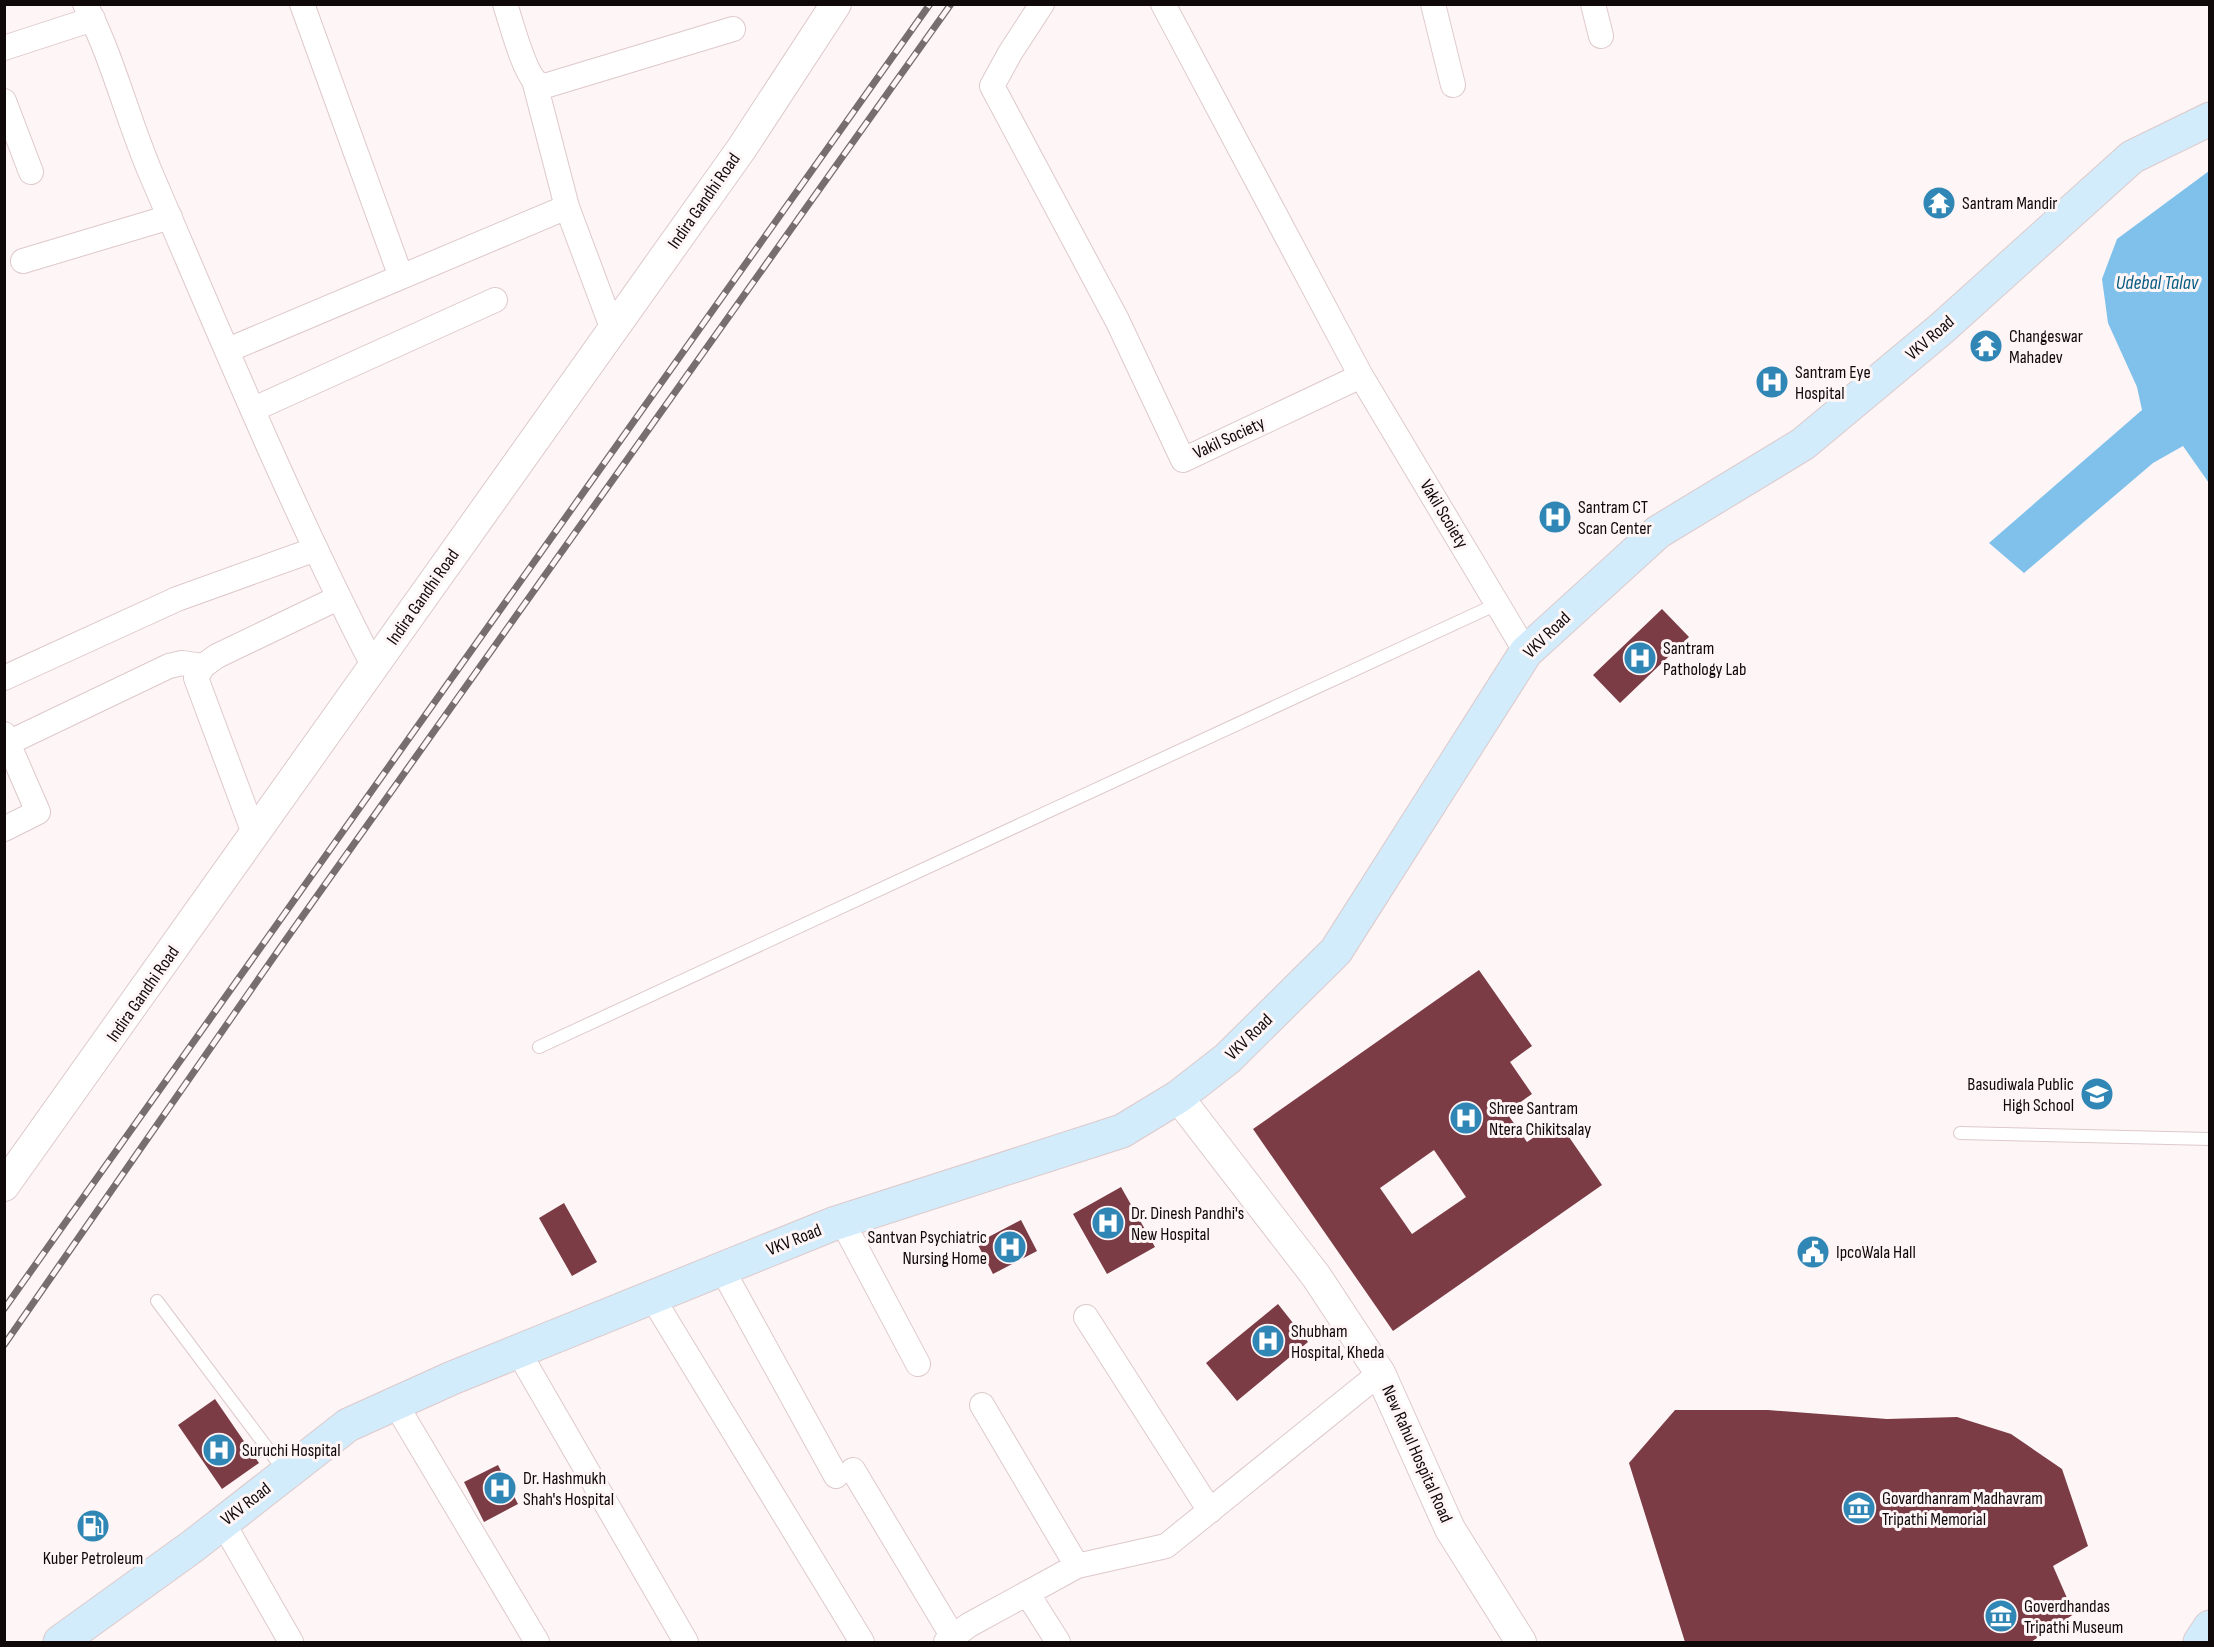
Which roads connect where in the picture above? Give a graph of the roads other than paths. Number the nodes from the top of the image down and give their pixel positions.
1 (302, 4) edge
2 (505, 4) edge
3 (836, 4) edge
4 (1042, 4) edge
5 (1162, 4) edge
6 (1434, 4) edge
7 (1593, 4) edge
8 (89, 12) edge
9 (733, 29) dead end
10 (1601, 36) dead end
11 (4, 48) edge
12 (534, 80) junction
13 (1453, 85) dead end
14 (4, 100) edge
15 (2210, 119) edge
16 (31, 172) dead end
17 (567, 207) junction
18 (170, 217) junction
19 (23, 261) dead end
20 (401, 277) junction
21 (495, 300) dead end
22 (613, 330) junction
23 (228, 350) junction
24 (1361, 376) junction
25 (254, 409) junction
26 (316, 549) junction
27 (338, 598) junction
28 (1497, 604) junction
29 (1526, 652) junction
30 (203, 666) junction
31 (374, 667) junction
32 (4, 678) edge
33 (6, 738) edge
34 (4, 829) edge
35 (255, 836) junction
36 (539, 1047) dead end
37 (1178, 1097) junction
38 (1960, 1133) dead end
39 (2210, 1139) edge
40 (4, 1186) edge
41 (842, 1221) junction
42 (722, 1269) junction
43 (652, 1297) junction
44 (158, 1301) dead end
45 (1086, 1317) dead end
46 (518, 1351) junction
47 (918, 1364) dead end
48 (1380, 1373) junction
49 (395, 1403) junction
50 (982, 1405) dead end
51 (286, 1473) junction
52 (1210, 1511) junction
53 (223, 1523) junction
54 (1077, 1566) junction
55 (1027, 1593) junction
56 (2210, 1627) edge
57 (74, 1638) edge
58 (950, 1640) edge
59 (291, 1642) edge
60 (537, 1642) edge
61 (686, 1642) edge
62 (862, 1642) edge
63 (1058, 1642) edge
64 (1521, 1642) edge
65 (2200, 1642) edge

1 - 20 street
2 - 12 street
3 - 22 street, Indira Gandhi Road
4 - 24 street, Vakil Society
5 - 24 street
6 - 13 street
7 - 10 street
8 - 11 street
8 - 18 street
9 - 12 street
12 - 17 street
14 - 16 street
15 - 29 main road, VKV Road
17 - 20 street
17 - 22 street
18 - 19 street
18 - 23 street
20 - 23 street
21 - 25 street
22 - 31 street, Indira Gandhi Road
23 - 25 street
24 - 28 street, Vakil Scoiety
25 - 26 street
26 - 27 street
26 - 32 street
27 - 30 street
27 - 31 street
28 - 29 street, Vakil Scoiety
28 - 36 lane
29 - 37 main road, VKV Road
30 - 33 street
30 - 35 street
31 - 35 street, Indira Gandhi Road
33 - 34 street
35 - 40 street, Indira Gandhi Road
37 - 41 main road, VKV Road
37 - 48 street, New Rahul Hospital Road
38 - 39 lane
41 - 42 main road, VKV Road
41 - 47 street
42 - 43 main road, VKV Road
42 - 58 street
43 - 46 main road, VKV Road
43 - 62 street
44 - 51 lane
45 - 52 street
46 - 49 main road, VKV Road
46 - 61 street
48 - 52 street
48 - 64 street, New Rahul Hospital Road
49 - 51 main road, VKV Road
49 - 60 street
50 - 54 street
51 - 53 main road, VKV Road
52 - 54 street
53 - 57 main road, VKV Road
53 - 59 street
54 - 55 street
55 - 58 street
55 - 63 street
56 - 65 main road

